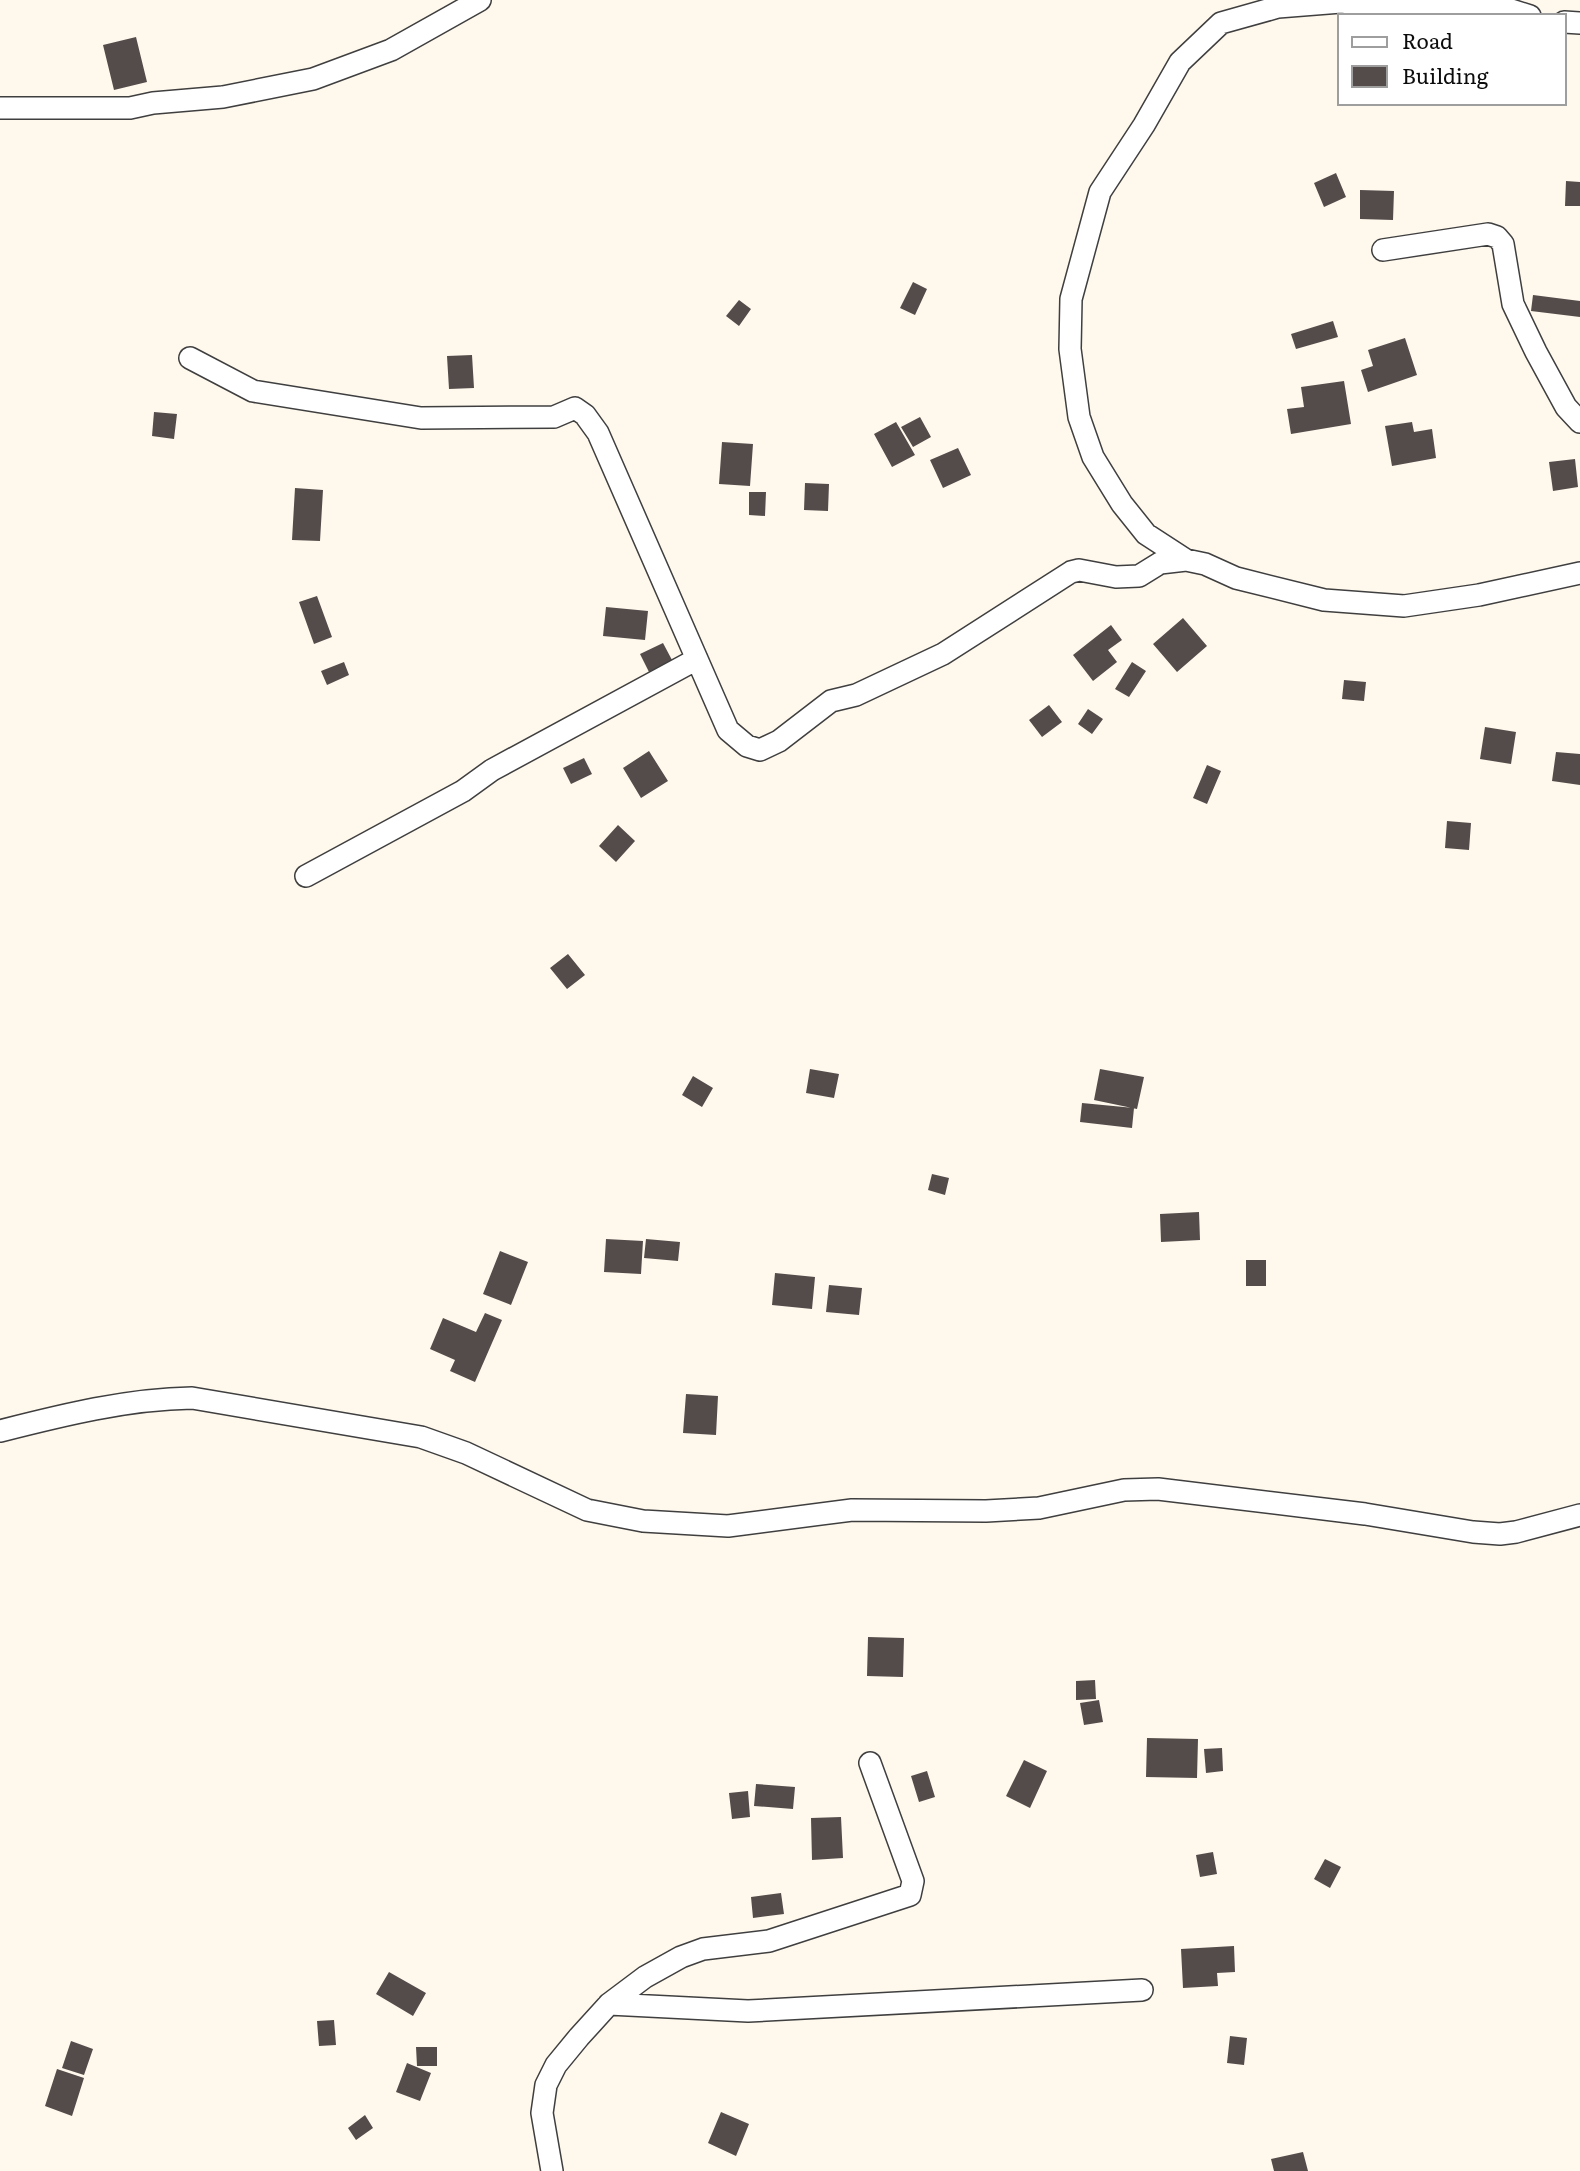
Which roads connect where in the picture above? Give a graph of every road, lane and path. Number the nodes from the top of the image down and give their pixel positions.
1 (480, 0) edge
2 (1524, 14) edge
3 (0, 108) edge
4 (1383, 250) dead end
5 (190, 358) dead end
6 (1580, 422) edge
7 (1186, 560) junction
8 (1580, 573) edge
9 (697, 659) junction
10 (306, 876) dead end
11 (0, 1431) edge
12 (1580, 1515) edge
13 (870, 1763) dead end
14 (1142, 1990) dead end
15 (609, 2004) junction
16 (552, 2171) edge

1 - 3 street
2 - 7 street
4 - 6 street
5 - 9 street
7 - 8 street
7 - 9 street
9 - 10 street
11 - 12 street
13 - 15 street
14 - 15 street
15 - 16 street

